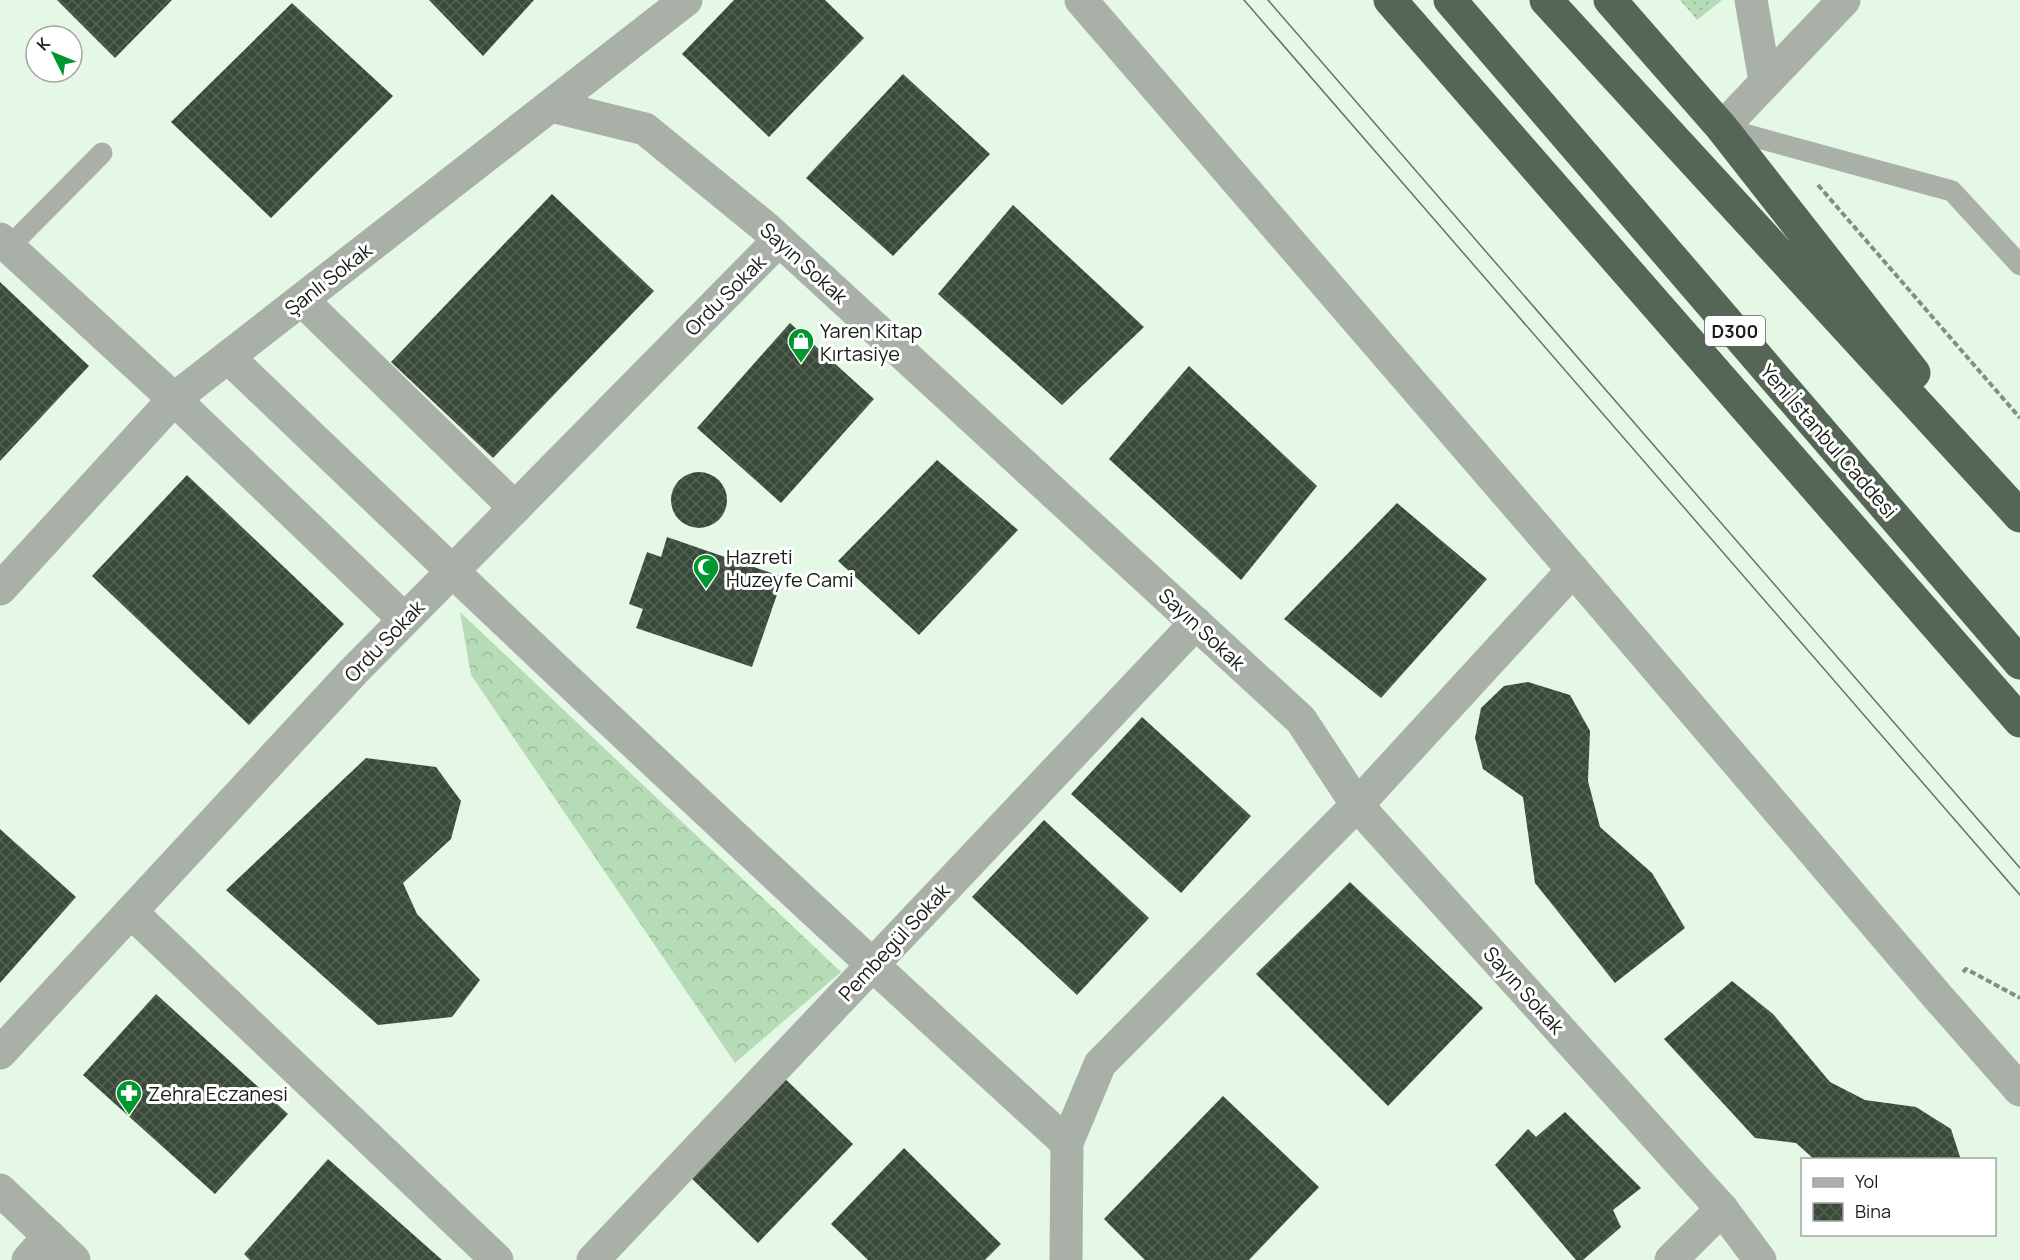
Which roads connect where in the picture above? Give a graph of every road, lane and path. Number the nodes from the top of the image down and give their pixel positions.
1 (686, 0) edge
2 (1081, 0) edge
3 (1390, 0) edge
4 (1450, 0) edge
5 (1546, 0) edge
6 (1610, 0) edge
7 (1751, 0) edge
8 (1844, 0) edge
9 (1765, 81) junction
10 (550, 106) junction
11 (1722, 128) junction
12 (1782, 144) junction
13 (102, 153) dead end
14 (779, 240) junction
15 (5, 243) edge
16 (2020, 265) edge
17 (302, 300) junction
18 (228, 357) junction
19 (174, 399) junction
20 (2020, 418) edge
21 (515, 508) junction
22 (2020, 508) edge
23 (2020, 516) edge
24 (1573, 570) junction
25 (452, 572) junction
26 (0, 590) edge
27 (405, 619) junction
28 (1196, 623) junction
29 (2020, 663) edge
30 (2020, 721) edge
31 (1357, 805) junction
32 (131, 912) junction
33 (871, 966) junction
34 (1937, 996) junction
35 (2020, 998) edge
36 (0, 1053) edge
37 (2020, 1090) edge
38 (1067, 1143) junction
39 (0, 1190) edge
40 (1722, 1209) junction
41 (38, 1248) edge
42 (74, 1260) edge
43 (497, 1260) edge
44 (593, 1260) edge
45 (1066, 1260) edge
46 (1671, 1260) edge
47 (1760, 1260) edge

1 - 10 street, Şanlı Sokak
2 - 24 street
3 - 30 highway
4 - 29 highway, Yeni İstanbul Caddesi / D300
5 - 23 highway
6 - 11 highway
7 - 9 street
8 - 9 street
9 - 11 street
10 - 14 street, Sayın Sokak
10 - 17 street, Şanlı Sokak
11 - 12 lane
11 - 22 highway
12 - 16 lane
12 - 20 path
13 - 15 lane
14 - 21 street, Ordu Sokak
14 - 28 street, Sayın Sokak
15 - 19 street
17 - 18 street, Şanlı Sokak
17 - 21 street
18 - 19 street, Şanlı Sokak
18 - 25 street
19 - 26 street, Şanlı Sokak
19 - 27 street
21 - 25 street, Ordu Sokak
24 - 31 street
24 - 34 street
25 - 27 street, Ordu Sokak
25 - 33 street
27 - 32 street, Ordu Sokak
28 - 31 street, Sayın Sokak
28 - 33 street, Pembegül Sokak
31 - 38 street
31 - 40 street, Sayın Sokak
32 - 36 street, Ordu Sokak
32 - 43 street
33 - 38 street
33 - 44 street, Pembegül Sokak
34 - 35 path
34 - 37 street
38 - 45 street
39 - 41 street
40 - 46 street
40 - 47 street, Sayın Sokak
41 - 42 street

